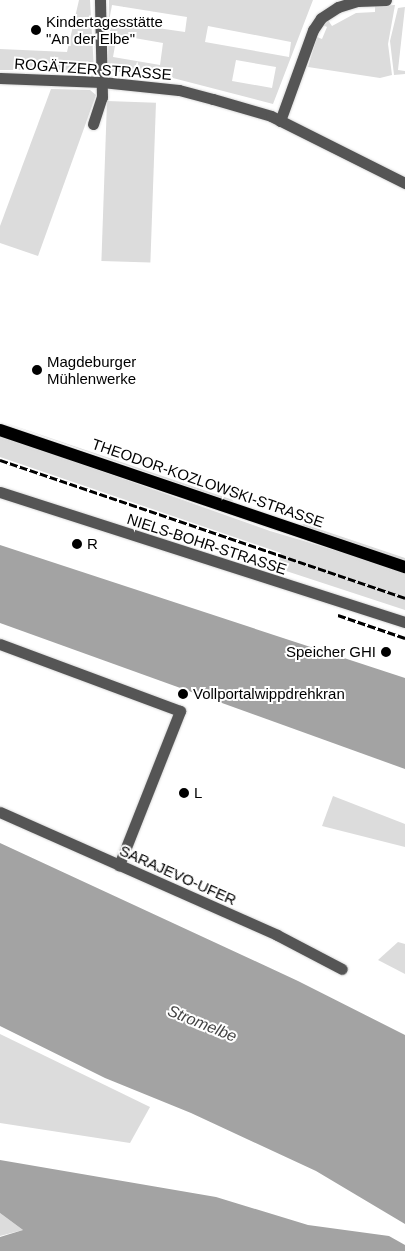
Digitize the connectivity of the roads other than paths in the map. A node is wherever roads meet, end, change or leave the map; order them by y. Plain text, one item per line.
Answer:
1 (100, 0) edge
2 (386, 0) edge
3 (0, 78) edge
4 (102, 82) junction
5 (280, 121) junction
6 (93, 124) dead end
7 (405, 183) edge
8 (0, 430) edge
9 (0, 492) edge
10 (405, 566) edge
11 (405, 622) edge
12 (0, 644) edge
13 (0, 812) edge
14 (119, 865) junction
15 (342, 969) dead end

1 - 4 street
2 - 5 street
3 - 4 street, ROGÄTZER STRASSE
4 - 5 street, ROGÄTZER STRASSE
4 - 6 street
5 - 7 street, ROGÄTZER STRASSE
8 - 10 main road, THEODOR-KOZLOWSKI-STRASSE
9 - 11 street, NIELS-BOHR-STRASSE
12 - 14 street
13 - 14 street, SARAJEVO-UFER
14 - 15 street, SARAJEVO-UFER

